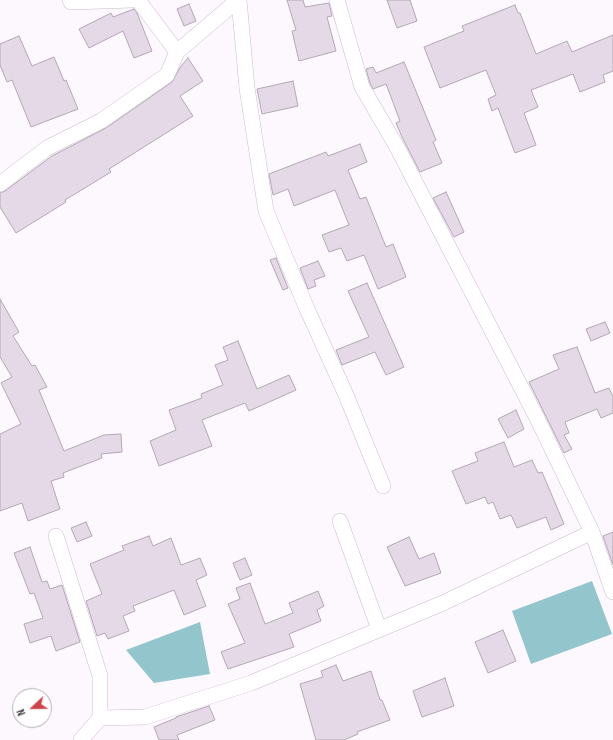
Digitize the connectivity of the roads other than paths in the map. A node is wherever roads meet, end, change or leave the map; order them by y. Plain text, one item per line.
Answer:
1 (70, 0) edge
2 (132, 0) edge
3 (138, 0) edge
4 (239, 0) edge
5 (337, 0) edge
6 (177, 52) junction
7 (0, 184) edge
8 (383, 486) dead end
9 (340, 521) dead end
10 (592, 532) junction
11 (56, 536) dead end
12 (613, 592) edge
13 (379, 629) junction
14 (100, 718) junction
15 (81, 740) edge

1 - 2 street
3 - 6 street
4 - 6 street
4 - 8 street
5 - 10 street
6 - 7 street
9 - 13 street
10 - 12 street
10 - 13 street
11 - 14 street
13 - 14 street
14 - 15 street

